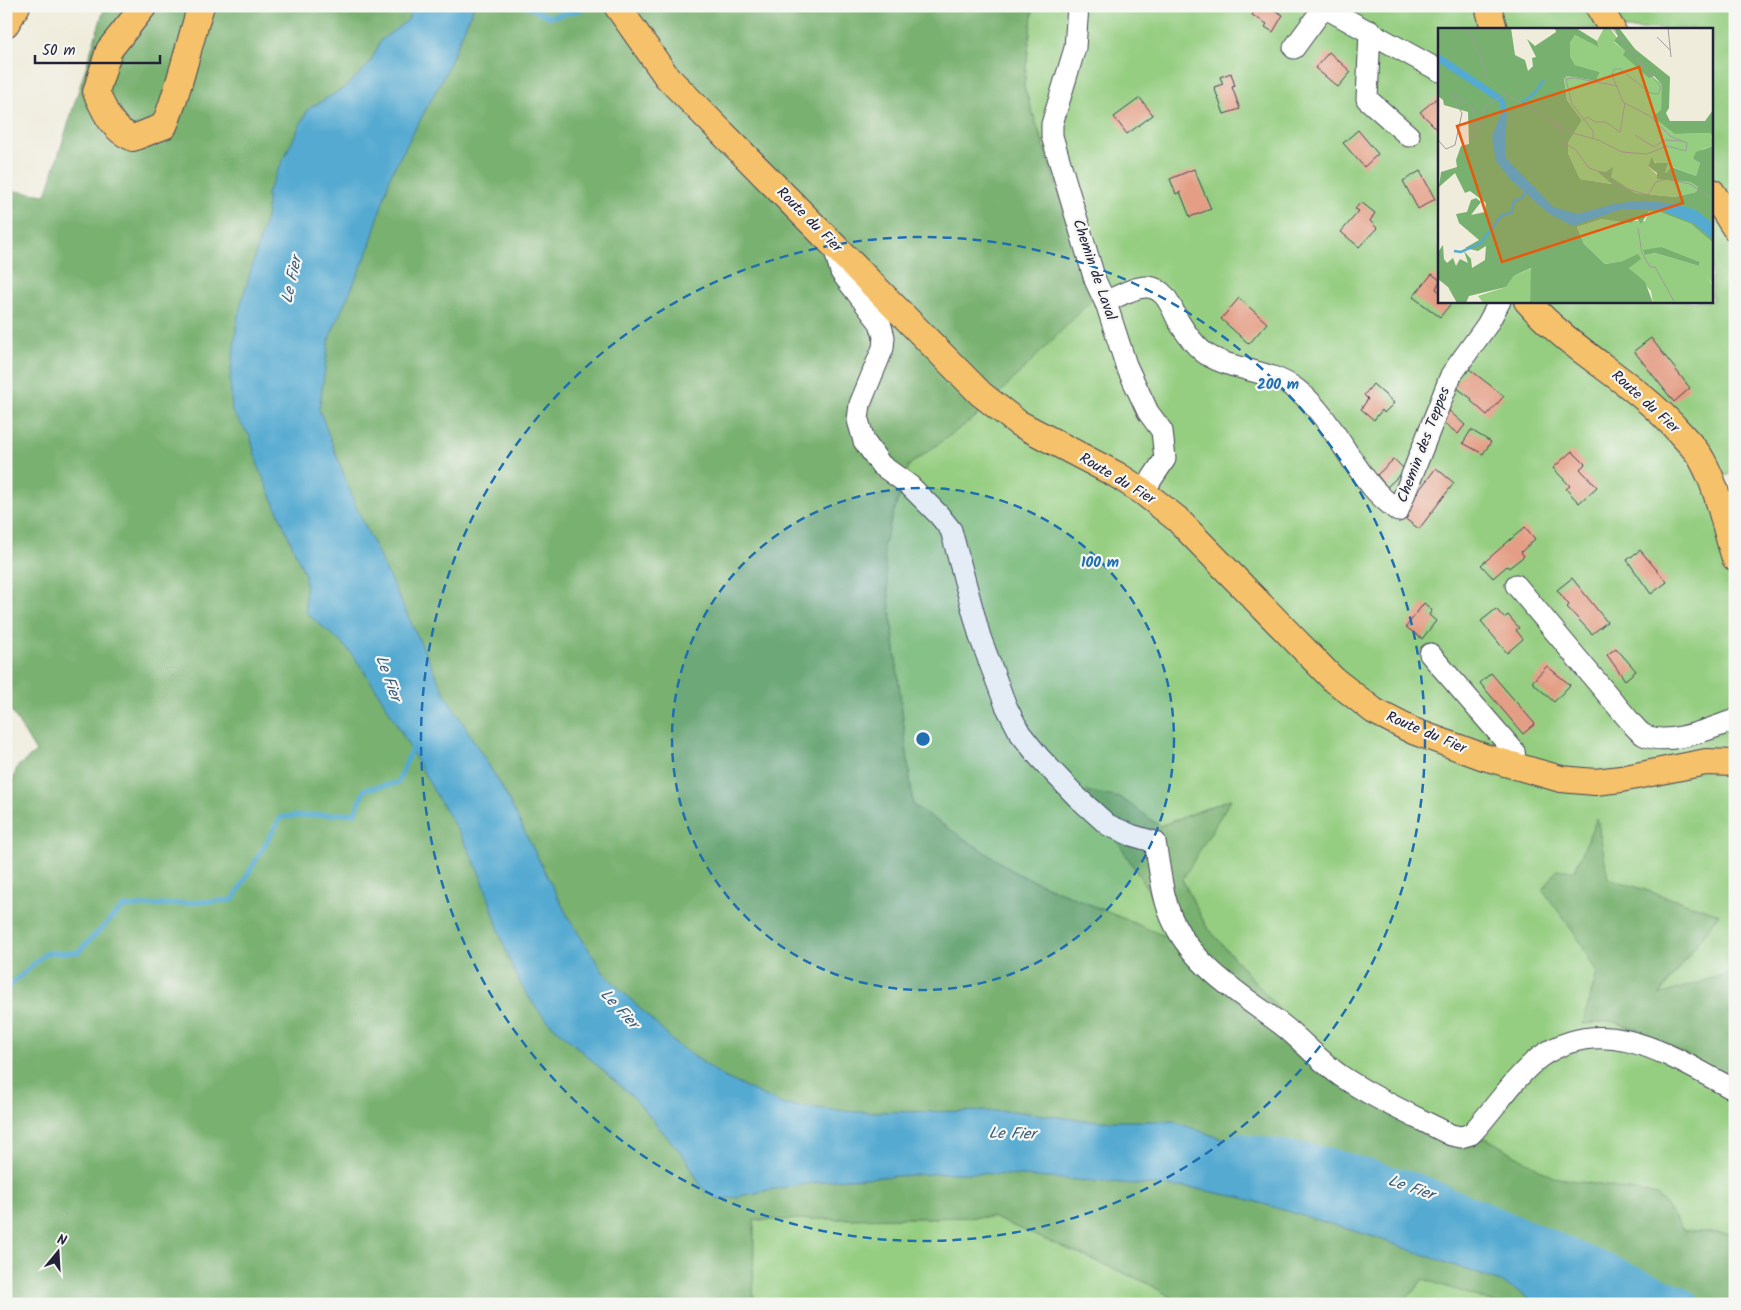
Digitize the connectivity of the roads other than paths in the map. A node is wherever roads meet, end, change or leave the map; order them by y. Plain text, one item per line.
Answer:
1 (17, 6) edge
2 (144, 6) edge
3 (201, 6) edge
4 (617, 6) edge
5 (1078, 6) edge
6 (1488, 6) edge
7 (1598, 6) edge
8 (1323, 7) edge
9 (6, 24) edge
10 (1494, 28) edge
11 (1611, 28) edge
12 (1370, 31) junction
13 (1294, 48) dead end
14 (1438, 70) edge
15 (1409, 136) dead end
16 (1714, 195) edge
17 (1735, 228) edge
18 (833, 244) junction
19 (1105, 302) junction
20 (1499, 302) edge
21 (1528, 302) edge
22 (1143, 492) junction
23 (1735, 558) edge
24 (1516, 585) dead end
25 (1430, 654) dead end
26 (1735, 720) edge
27 (1735, 763) edge
28 (1516, 767) junction
29 (1735, 1090) edge

1 - 9 main road
2 - 3 main road
4 - 18 main road, Route du Fier
5 - 19 street, Chemin de Laval
6 - 10 main road
7 - 11 main road
8 - 12 street
8 - 13 street
12 - 14 street
12 - 15 street
16 - 17 main road
18 - 22 main road, Route du Fier
18 - 29 street
19 - 20 street, Chemin des Teppes
19 - 22 street, Chemin de Laval
21 - 23 main road, Route du Fier
22 - 28 main road, Route du Fier
24 - 26 street
25 - 28 street
27 - 28 main road, Route du Fier

